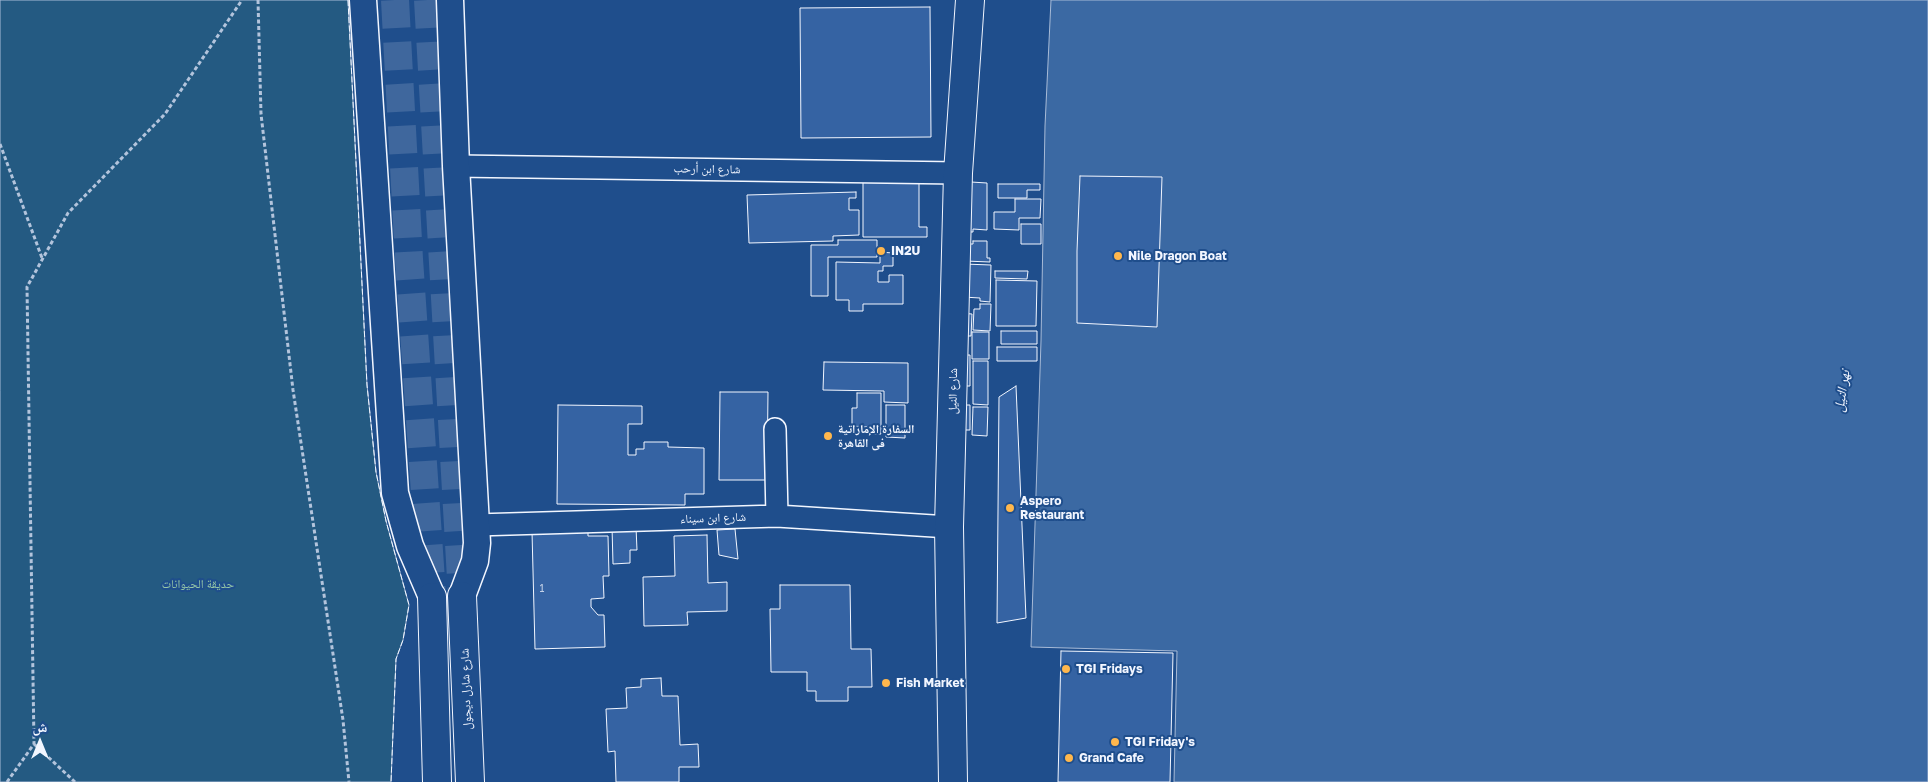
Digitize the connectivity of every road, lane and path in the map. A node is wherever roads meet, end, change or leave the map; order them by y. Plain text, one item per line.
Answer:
1 (242, 0) edge
2 (258, 0) edge
3 (363, 0) edge
4 (450, 0) edge
5 (970, 0) edge
6 (0, 144) edge
7 (456, 166) junction
8 (958, 173) junction
9 (42, 259) junction
10 (775, 428) dead end
11 (777, 516) junction
12 (476, 525) junction
13 (949, 527) junction
14 (462, 596) joint
15 (432, 597) joint
16 (34, 744) junction
17 (7, 782) edge
18 (75, 782) edge
19 (349, 782) edge
20 (437, 782) edge
21 (470, 782) edge
22 (953, 782) edge

1 - 9 path
2 - 19 path
3 - 15 street
4 - 7 street
5 - 8 main road, شارع النيل
6 - 9 path
7 - 8 street, شارع ابن أرحب
7 - 12 street
8 - 13 main road, شارع النيل
9 - 16 path
10 - 11 street
11 - 12 street, شارع ابن سيناء
11 - 13 street, شارع ابن سيناء
12 - 14 street
13 - 22 main road, شارع النيل
14 - 21 main road, شارع شارل ديجول
15 - 20 main road
16 - 17 path
16 - 18 path

